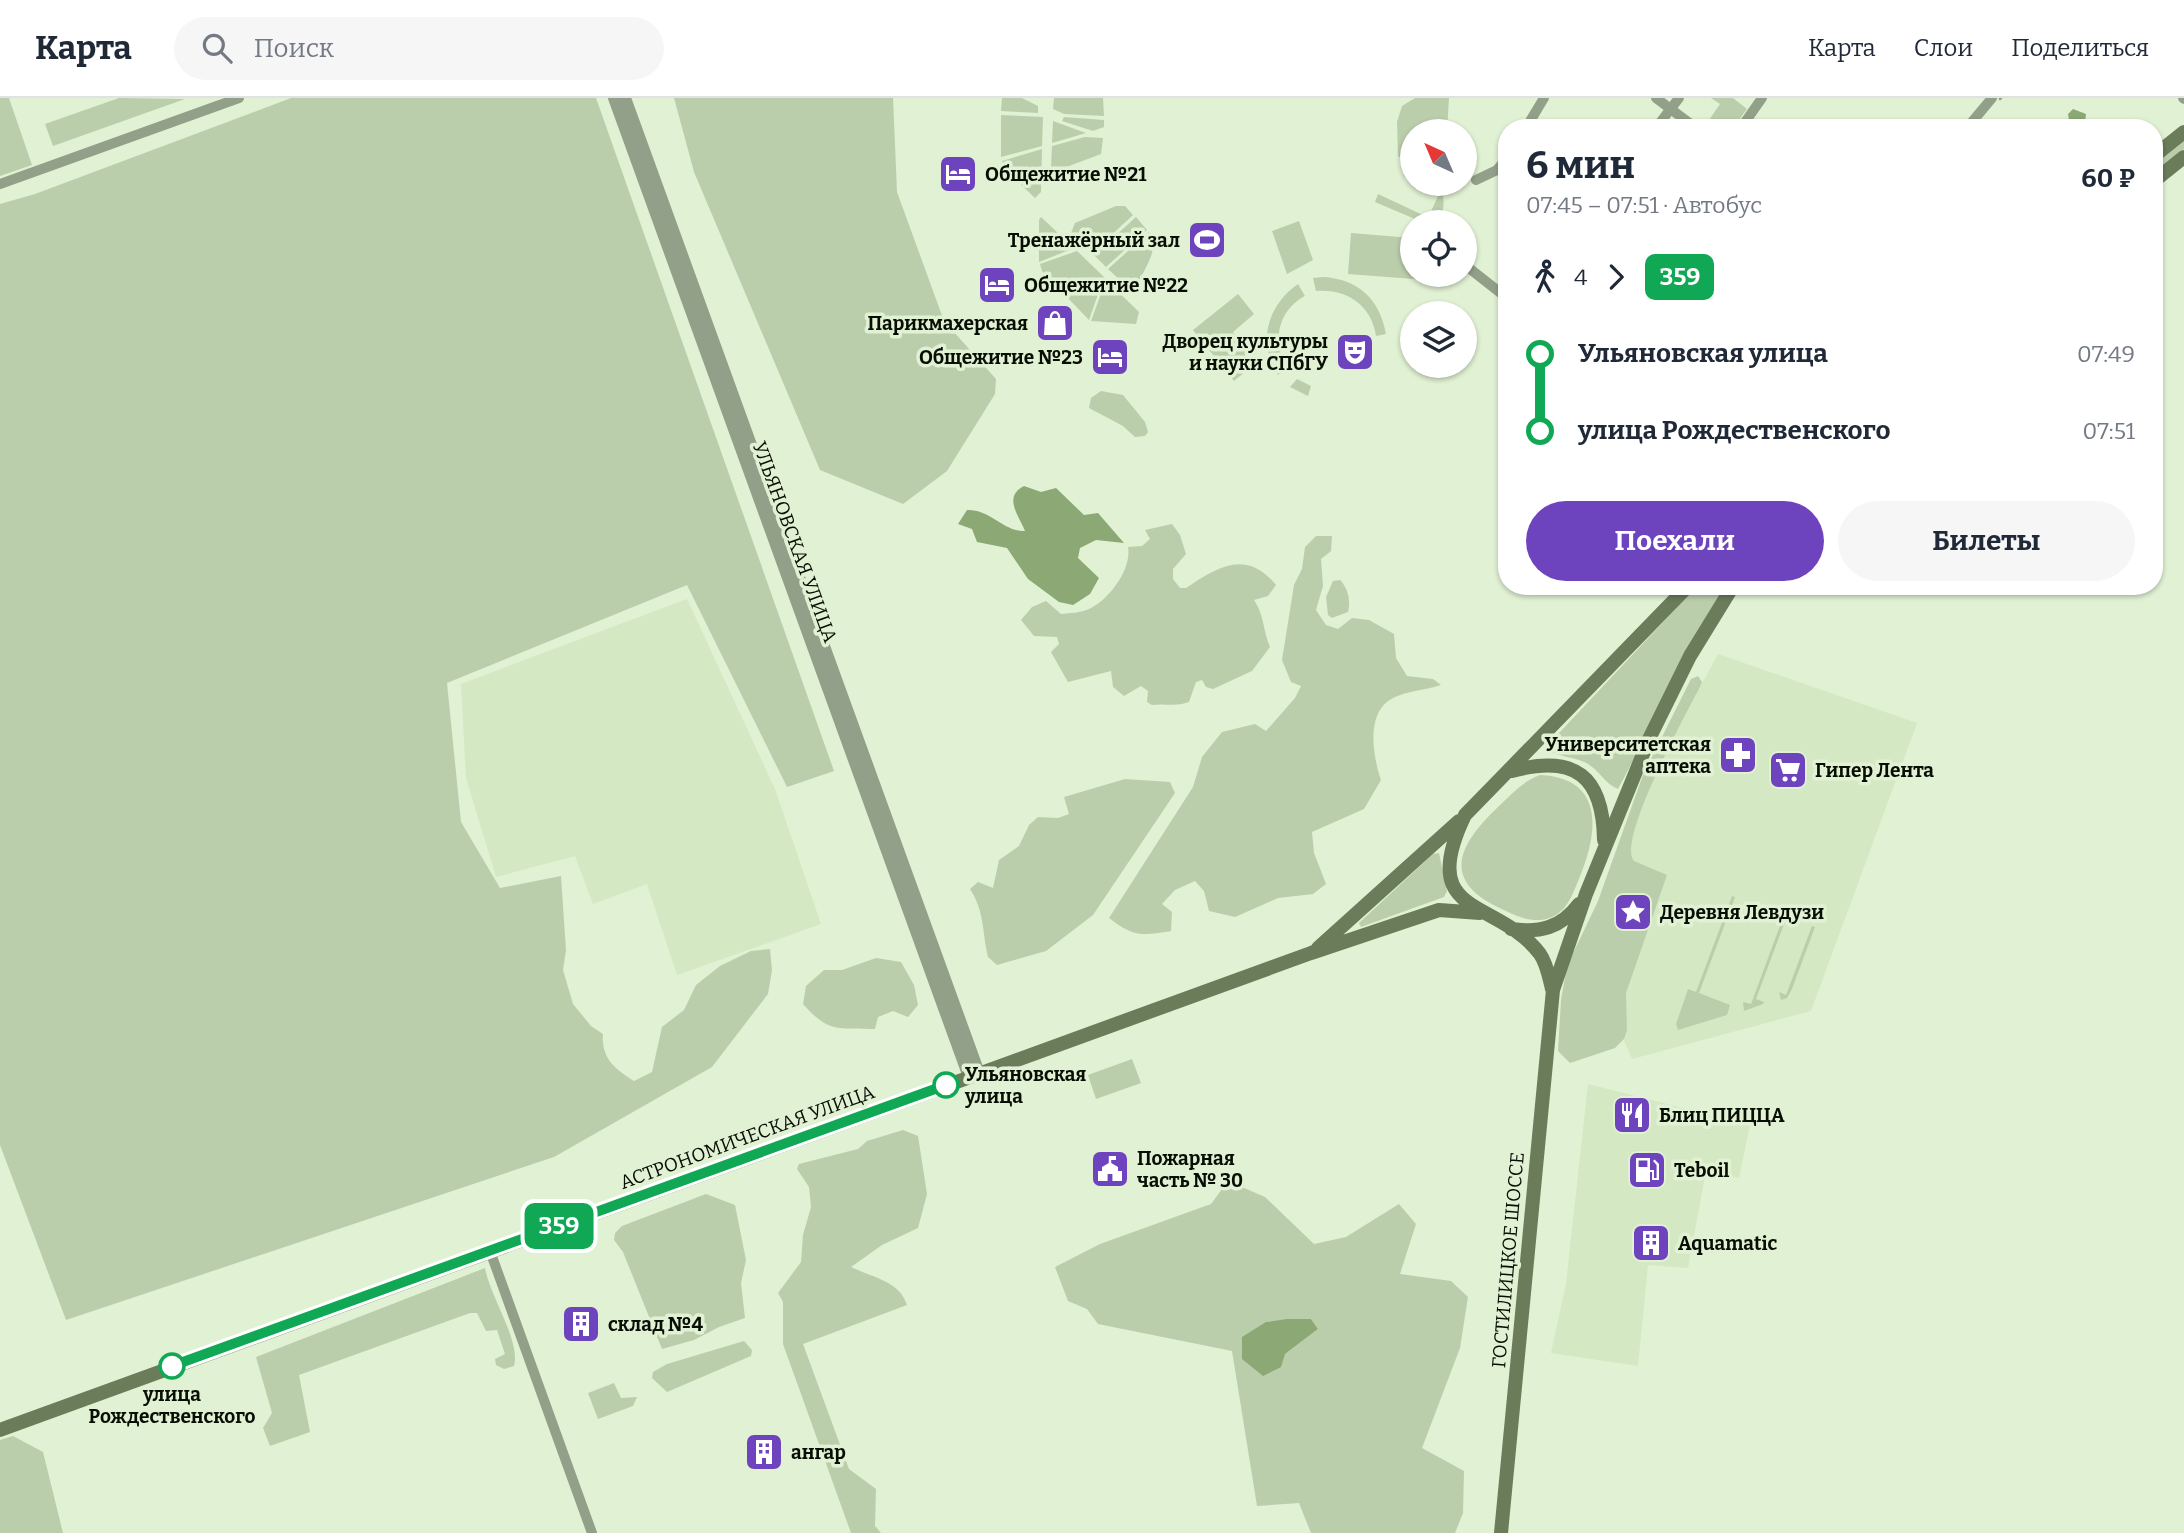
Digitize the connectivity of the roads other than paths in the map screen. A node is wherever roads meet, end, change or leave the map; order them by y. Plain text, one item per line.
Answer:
1 (239, 98) edge
2 (614, 98) edge
3 (625, 98) edge
4 (1544, 98) edge
5 (1656, 98) edge
6 (1679, 98) edge
7 (1762, 98) edge
8 (1992, 98) edge
9 (1670, 109) junction
10 (1531, 119) edge
11 (1663, 119) edge
12 (1684, 119) edge
13 (1747, 119) edge
14 (1974, 119) edge
15 (2184, 132) edge
16 (2163, 149) edge
17 (2184, 156) edge
18 (1498, 169) edge
19 (2163, 174) edge
20 (1477, 180) edge
21 (0, 184) edge
22 (1477, 274) edge
23 (1498, 291) edge
24 (1679, 595) edge
25 (1727, 595) edge
26 (1511, 772) junction
27 (1465, 815) junction
28 (1604, 849) junction
29 (1586, 894) junction
30 (1480, 913) junction
31 (1511, 929) junction
32 (1311, 953) junction
33 (1553, 990) junction
34 (974, 1075) junction
35 (489, 1251) junction
36 (0, 1430) edge
37 (592, 1533) edge
38 (1502, 1533) edge

1 - 21 street
2 - 34 street, УЛЬЯНОВСКАЯ УЛИЦА
3 - 34 street, УЛЬЯНОВСКАЯ УЛИЦА
4 - 10 street
5 - 9 street
6 - 9 street
7 - 13 street
8 - 14 street
9 - 11 street
9 - 12 street
15 - 16 main road
17 - 19 main road
18 - 20 street
22 - 23 street
24 - 26 main road, ГОСТИЛИЦКОЕ ШОССЕ
25 - 28 main road, ГОСТИЛИЦКОЕ ШОССЕ
26 - 27 main road, ГОСТИЛИЦКОЕ ШОССЕ
26 - 28 main road
27 - 30 main road, ГОСТИЛИЦКОЕ ШОССЕ
27 - 32 main road, АСТРОНОМИЧЕСКАЯ УЛИЦА
28 - 29 main road, ГОСТИЛИЦКОЕ ШОССЕ
29 - 31 main road
29 - 33 main road, ГОСТИЛИЦКОЕ ШОССЕ
30 - 31 main road, ГОСТИЛИЦКОЕ ШОССЕ
30 - 32 main road, АСТРОНОМИЧЕСКАЯ УЛИЦА
31 - 33 main road, ГОСТИЛИЦКОЕ ШОССЕ
32 - 34 main road, АСТРОНОМИЧЕСКАЯ УЛИЦА
33 - 38 main road, ГОСТИЛИЦКОЕ ШОССЕ
34 - 35 main road, АСТРОНОМИЧЕСКАЯ УЛИЦА
35 - 36 main road, АСТРОНОМИЧЕСКАЯ УЛИЦА
35 - 37 street

